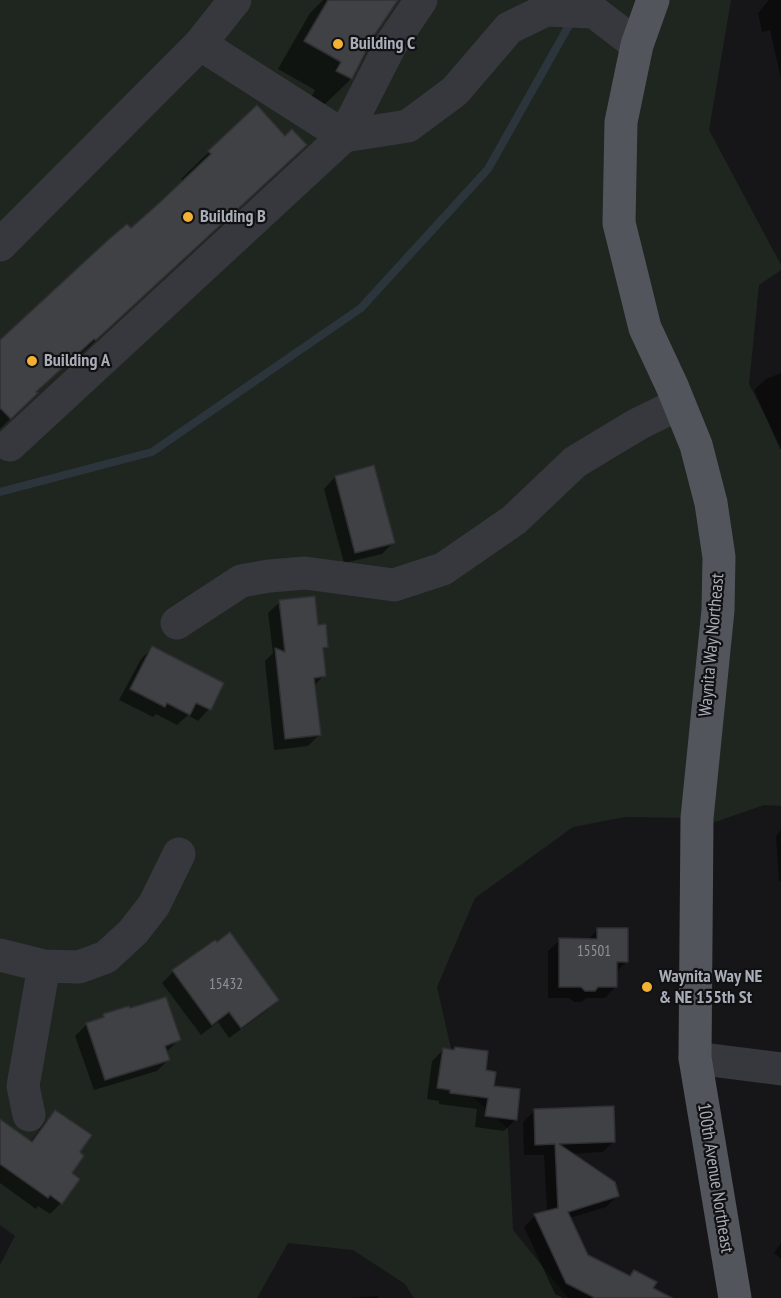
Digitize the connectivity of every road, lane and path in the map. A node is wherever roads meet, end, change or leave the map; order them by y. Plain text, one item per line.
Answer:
1 (235, 0) edge
2 (421, 0) edge
3 (653, 0) edge
4 (594, 6) edge
5 (200, 44) junction
6 (637, 45) junction
7 (344, 136) junction
8 (0, 245) edge
9 (680, 404) junction
10 (10, 445) dead end
11 (177, 623) dead end
12 (179, 854) dead end
13 (0, 955) edge
14 (44, 966) junction
15 (695, 1058) junction
16 (781, 1069) edge
17 (29, 1115) dead end
18 (735, 1298) edge

1 - 5 street
2 - 7 street
3 - 6 main road, Waynita Way Northeast
4 - 6 street
4 - 7 street
5 - 7 street
5 - 8 street
6 - 9 main road, Waynita Way Northeast
7 - 10 street
9 - 11 street
9 - 15 main road, Waynita Way Northeast
12 - 14 street
13 - 14 street
14 - 17 street
15 - 16 street
15 - 18 main road, 100th Avenue Northeast

